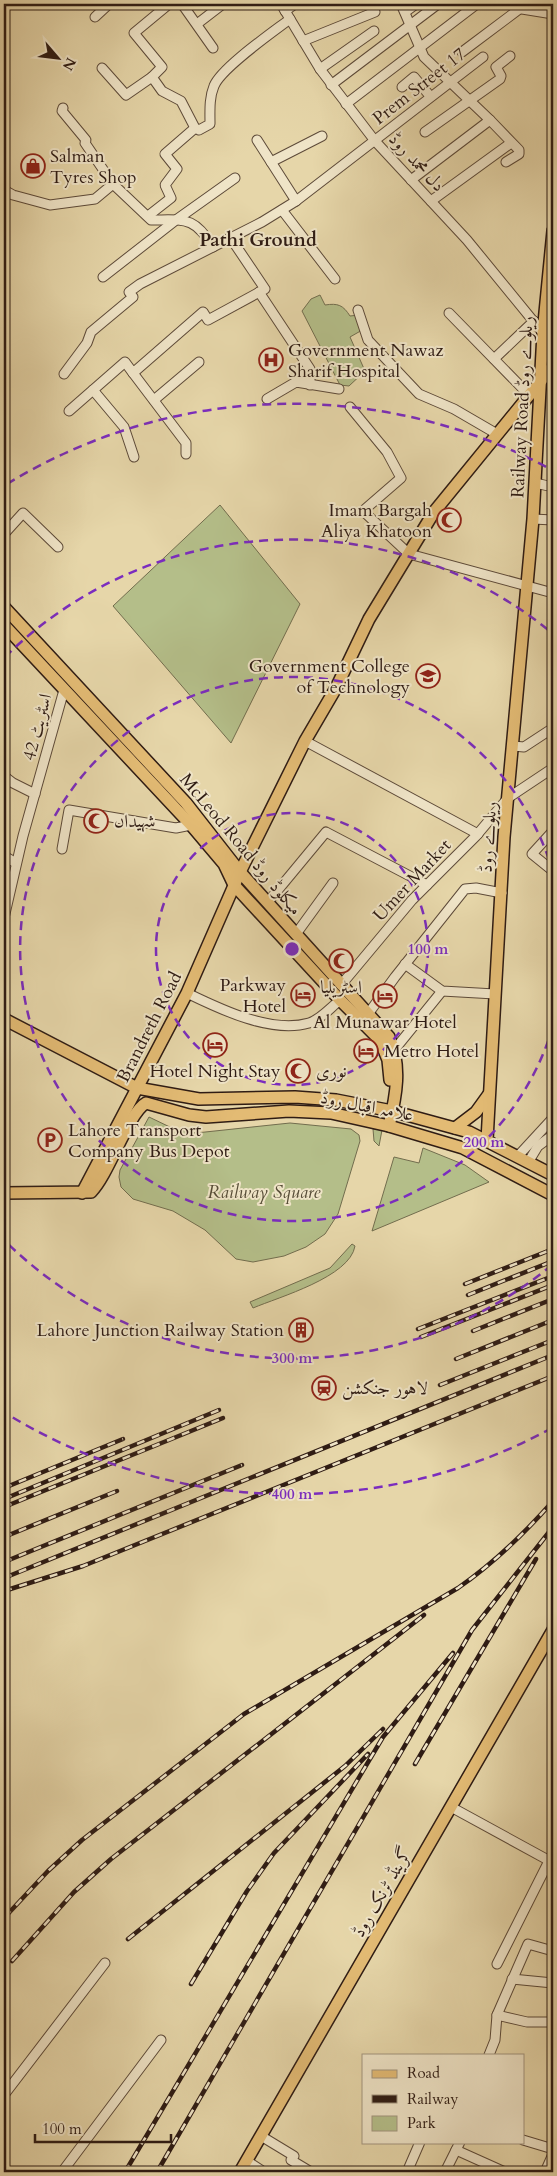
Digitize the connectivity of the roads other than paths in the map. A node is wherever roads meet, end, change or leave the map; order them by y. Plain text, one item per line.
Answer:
1 (109, 4) edge
2 (168, 4) edge
3 (182, 4) edge
4 (223, 4) edge
5 (295, 4) edge
6 (372, 4) edge
7 (416, 4) edge
8 (438, 4) edge
9 (477, 4) edge
10 (524, 6) edge
11 (403, 8) edge
12 (285, 11) edge
13 (553, 14) edge
14 (95, 17) dead end
15 (197, 24) junction
16 (411, 24) junction
17 (374, 31) dead end
18 (303, 41) junction
19 (420, 47) junction
20 (213, 48) dead end
21 (462, 52) dead end
22 (510, 56) dead end
23 (483, 57) dead end
24 (102, 68) dead end
25 (320, 69) junction
26 (152, 77) junction
27 (448, 82) junction
28 (331, 85) junction
29 (402, 87) dead end
30 (430, 96) junction
31 (469, 99) junction
32 (346, 104) junction
33 (63, 108) dead end
34 (490, 120) junction
35 (195, 128) junction
36 (425, 132) dead end
37 (322, 136) dead end
38 (257, 140) dead end
39 (375, 141) junction
40 (511, 143) junction
41 (271, 162) junction
42 (506, 162) dead end
43 (235, 178) dead end
44 (411, 180) junction
45 (113, 184) junction
46 (4, 190) edge
47 (296, 201) junction
48 (431, 201) junction
49 (282, 210) junction
50 (148, 216) junction
51 (176, 220) junction
52 (553, 231) edge
53 (230, 237) junction
54 (213, 247) junction
55 (104, 277) dead end
56 (335, 279) dead end
57 (259, 292) junction
58 (358, 310) dead end
59 (449, 313) dead end
60 (534, 321) junction
61 (543, 332) junction
62 (494, 359) junction
63 (200, 362) dead end
64 (553, 366) edge
65 (133, 372) junction
66 (64, 374) dead end
67 (542, 380) junction
68 (310, 385) junction
69 (339, 389) dead end
70 (93, 390) junction
71 (529, 395) junction
72 (154, 400) junction
73 (267, 400) dead end
74 (350, 407) dead end
75 (69, 411) dead end
76 (497, 434) junction
77 (186, 454) dead end
78 (134, 457) dead end
79 (535, 483) junction
80 (553, 487) edge
81 (533, 519) junction
82 (553, 520) edge
83 (4, 534) edge
84 (58, 547) dead end
85 (409, 554) junction
86 (526, 585) junction
87 (553, 593) edge
88 (4, 607) edge
89 (5, 628) edge
90 (64, 690) junction
91 (96, 705) junction
92 (86, 715) junction
93 (553, 728) edge
94 (305, 741) junction
95 (513, 746) junction
96 (553, 768) edge
97 (4, 776) edge
98 (35, 794) junction
99 (508, 798) junction
100 (191, 825) junction
101 (553, 832) edge
102 (478, 834) junction
103 (62, 849) dead end
104 (4, 856) edge
105 (16, 863) junction
106 (553, 871) edge
107 (240, 872) junction
108 (333, 882) dead end
109 (427, 884) junction
110 (234, 885) junction
111 (502, 893) junction
112 (268, 902) junction
113 (4, 918) edge
114 (296, 934) junction
115 (405, 964) junction
116 (341, 985) junction
117 (442, 991) junction
118 (187, 993) junction
119 (496, 994) junction
120 (340, 1000) junction
121 (368, 1014) junction
122 (4, 1019) edge
123 (395, 1049) junction
124 (137, 1088) junction
125 (490, 1092) junction
126 (388, 1111) junction
127 (553, 1118) edge
128 (386, 1125) junction
129 (455, 1128) junction
130 (553, 1135) edge
131 (488, 1140) junction
132 (523, 1158) junction
133 (553, 1175) edge
134 (4, 1193) edge
135 (82, 1193) junction
136 (553, 1195) edge
137 (553, 1630) edge
138 (451, 1806) junction
139 (551, 1857) edge
140 (553, 1952) edge
141 (105, 1963) dead end
142 (497, 1964) dead end
143 (512, 1979) junction
144 (553, 1983) edge
145 (496, 2015) junction
146 (553, 2022) edge
147 (161, 2040) dead end
148 (489, 2054) edge
149 (7, 2085) edge
150 (4, 2095) edge
151 (261, 2136) junction
152 (524, 2140) edge
153 (419, 2144) edge
154 (458, 2146) edge
155 (553, 2149) edge
156 (553, 2154) edge
157 (247, 2161) junction
158 (62, 2172) edge
159 (240, 2172) edge
160 (264, 2172) edge
161 (311, 2172) edge
162 (407, 2172) edge
163 (445, 2172) edge
164 (501, 2172) edge
165 (545, 2172) edge

1 - 14 street
2 - 26 street
3 - 15 street
4 - 15 street
5 - 12 street
6 - 18 street
7 - 11 street
8 - 16 street
9 - 19 street
10 - 13 street
10 - 21 street
11 - 16 street
12 - 18 street, دل محمد روڈ
12 - 35 street
15 - 20 street
16 - 19 street
16 - 28 street
17 - 25 street
18 - 25 street, دل محمد روڈ
19 - 27 street
19 - 32 street
22 - 31 street
23 - 27 street, Prem Street 17
24 - 26 street
25 - 28 street, دل محمد روڈ
26 - 35 street
27 - 30 street, Prem Street 17
27 - 31 street
28 - 32 street, دل محمد روڈ
29 - 30 street
30 - 39 street, Prem Street 17
31 - 34 street
31 - 36 street
32 - 39 street, دل محمد روڈ
33 - 45 street
34 - 40 street
34 - 44 street
35 - 50 street
37 - 41 street
38 - 41 street
39 - 44 street, دل محمد روڈ
39 - 47 street, Prem Street 17
40 - 42 street
40 - 48 street
41 - 47 street
43 - 51 street
44 - 48 street, دل محمد روڈ
45 - 46 street
45 - 50 street
47 - 49 street, Prem Street 17
48 - 60 street, دل محمد روڈ
49 - 53 street, Prem Street 17
49 - 56 street
50 - 51 street
51 - 54 street
51 - 55 street
52 - 61 main road, Railway Road ریلوے روڈ
53 - 54 street, Prem Street 17
53 - 57 street
54 - 66 street, Prem Street 17
57 - 65 street
57 - 68 street
58 - 76 street
59 - 62 street
60 - 61 street, دل محمد روڈ
60 - 62 street
61 - 67 main road, Railway Road ریلوے روڈ
62 - 71 street
63 - 72 street
64 - 67 main road, Brandreth Road
65 - 70 street
65 - 72 street
67 - 71 main road, Brandreth Road
67 - 79 main road, Railway Road ریلوے روڈ
68 - 69 street
68 - 73 street
70 - 75 street
70 - 78 street
71 - 76 main road, Brandreth Road
72 - 77 street
74 - 85 street
76 - 85 main road, Brandreth Road
79 - 80 street
79 - 81 main road, Railway Road ریلوے روڈ
81 - 82 street
81 - 86 main road, Railway Road ریلوے روڈ
83 - 84 street
85 - 86 street
85 - 94 main road, Brandreth Road
86 - 87 street
86 - 95 main road, ریلوے روڈ
88 - 91 main road, McLeod Road میکلوڈ روڈ
89 - 90 main road, McLeod Road میکلوڈ روڈ
90 - 92 main road, McLeod Road میکلوڈ روڈ
90 - 98 street, اسٹریٹ 42
91 - 92 main road
91 - 107 main road, McLeod Road میکلوڈ روڈ
92 - 100 main road, McLeod Road میکلوڈ روڈ
93 - 95 street
94 - 102 street
94 - 107 main road, Brandreth Road
95 - 99 main road, ریلوے روڈ
96 - 99 street, Umer Market
97 - 98 street
98 - 105 street, اسٹریٹ 42
99 - 102 street, Umer Market
99 - 111 main road, ریلوے روڈ
100 - 103 street
100 - 110 main road, McLeod Road میکلوڈ روڈ
101 - 106 street
102 - 109 street, Umer Market
104 - 105 street
105 - 113 street, اسٹریٹ 42
107 - 110 main road, Brandreth Road
107 - 112 main road, McLeod Road میکلوڈ روڈ
108 - 114 street
109 - 112 street
109 - 116 street, Umer Market
110 - 118 main road, Brandreth Road
110 - 120 main road, McLeod Road میکلوڈ روڈ
111 - 115 street
111 - 119 main road, ریلوے روڈ
112 - 114 main road, McLeod Road میکلوڈ روڈ
114 - 116 main road, McLeod Road میکلوڈ روڈ
115 - 117 street
115 - 121 street
116 - 121 main road, McLeod Road میکلوڈ روڈ
117 - 119 street
117 - 123 street
118 - 120 street
118 - 124 main road, Brandreth Road
119 - 125 main road, ریلوے روڈ
120 - 126 main road, McLeod Road میکلوڈ روڈ
121 - 123 main road, McLeod Road میکلوڈ روڈ
122 - 124 main road, علامہ اقبال روڈ
123 - 126 main road, McLeod Road میکلوڈ روڈ
124 - 126 main road, علامہ اقبال روڈ
124 - 135 main road, Brandreth Road
125 - 129 main road
125 - 131 main road, ریلوے روڈ
126 - 128 main road, McLeod Road میکلوڈ روڈ
126 - 129 main road, علامہ اقبال روڈ
127 - 132 street
128 - 135 main road, علامہ اقبال روڈ
128 - 136 main road, علامہ اقبال روڈ
129 - 131 main road, علامہ اقبال روڈ
130 - 132 street
131 - 132 main road, علامہ اقبال روڈ
132 - 133 main road, علامہ اقبال روڈ
134 - 135 main road
137 - 138 main road, گرینڈ ٹرنک روڈ
138 - 139 street
138 - 151 main road, گرینڈ ٹرنک روڈ
139 - 142 street
140 - 143 street
141 - 149 street
143 - 144 street
143 - 145 street
145 - 146 street
145 - 148 street
147 - 158 street
149 - 150 street
151 - 157 main road, گرینڈ ٹرنک روڈ
151 - 161 street
152 - 155 street
153 - 162 street
154 - 163 street
154 - 164 street
156 - 165 street
157 - 159 main road, گرینڈ ٹرنک روڈ
157 - 160 street

